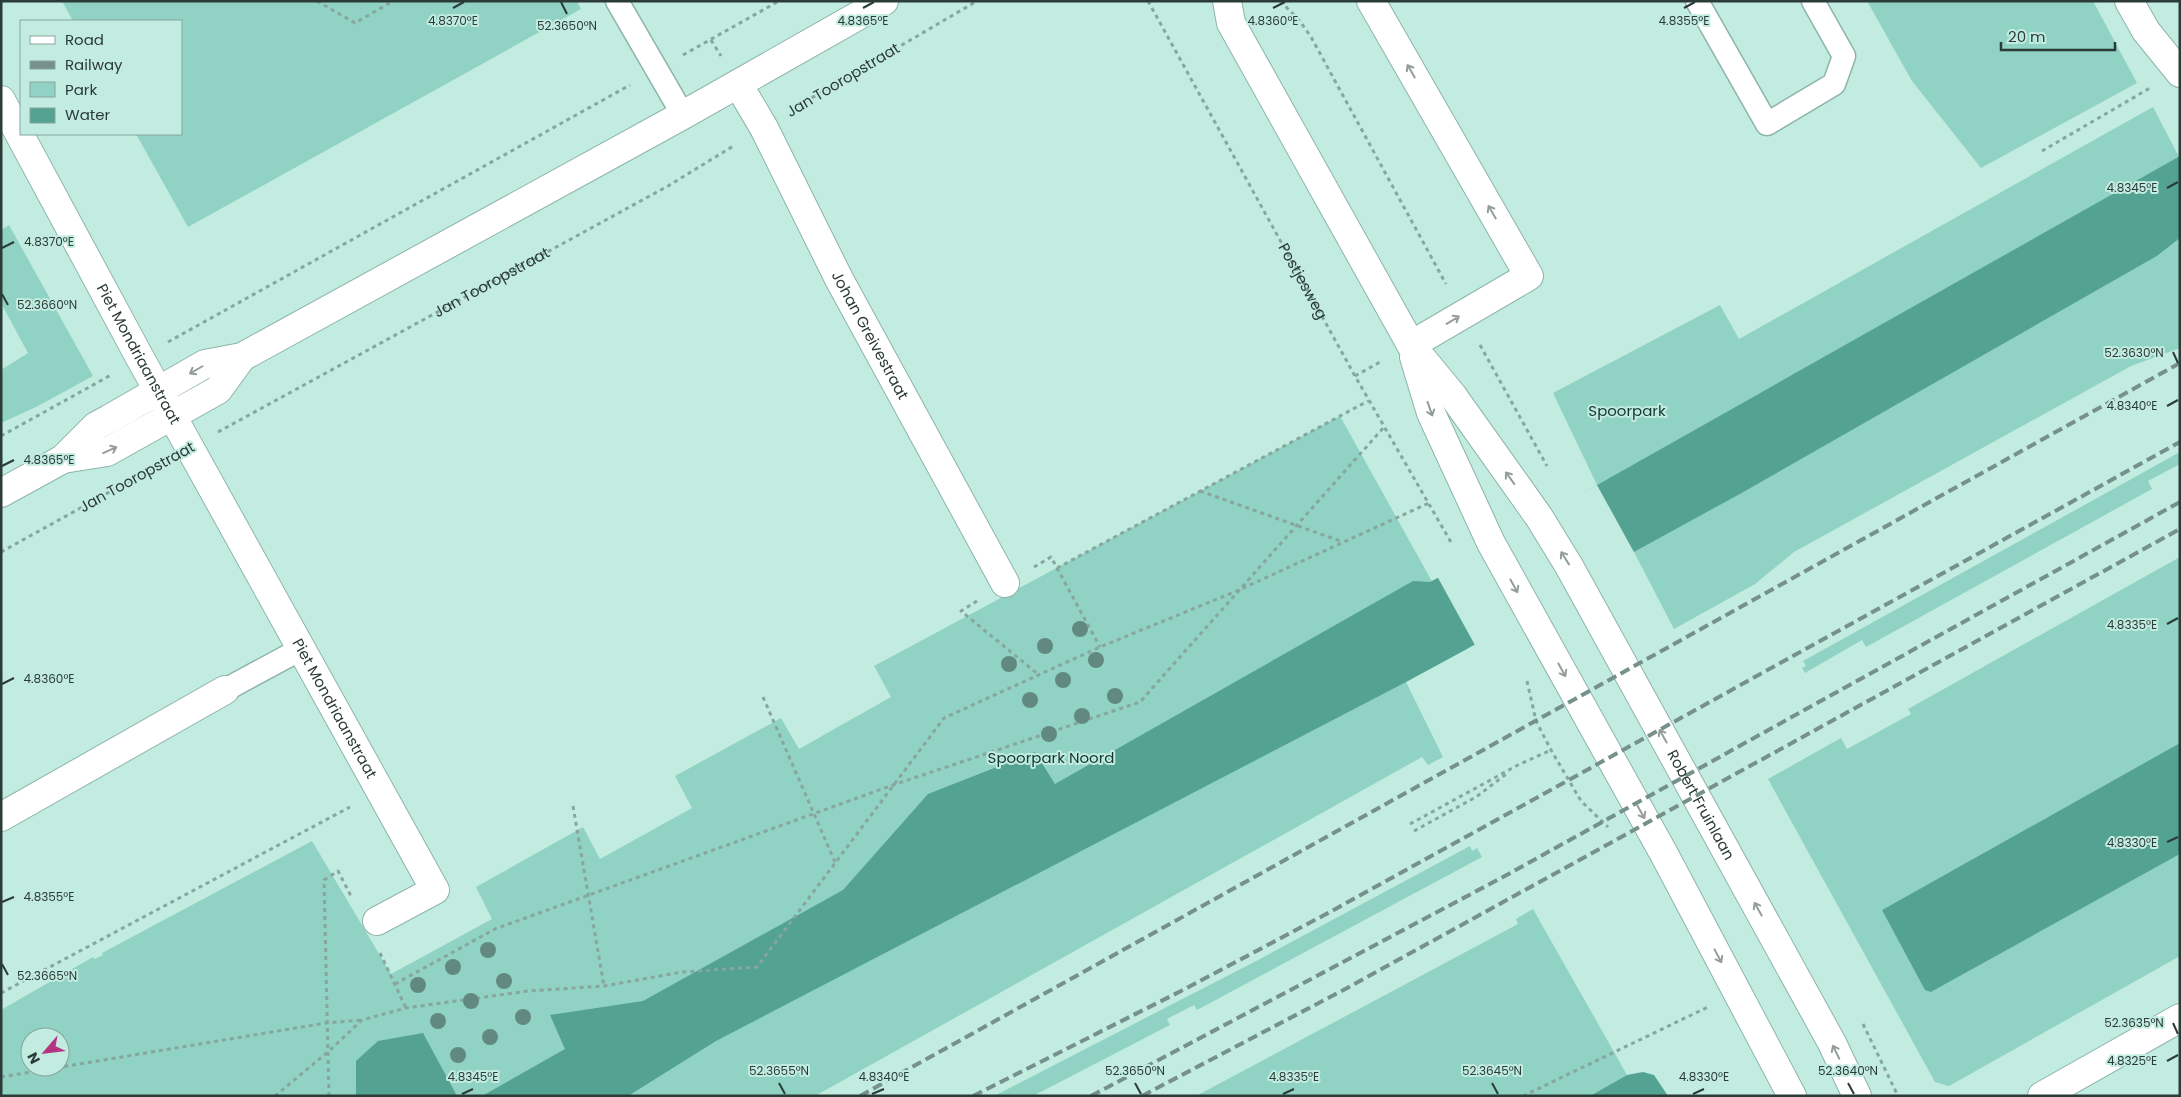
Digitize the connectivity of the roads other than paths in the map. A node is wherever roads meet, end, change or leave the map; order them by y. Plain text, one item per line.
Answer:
1 (617, 1) edge
2 (884, 1) edge
3 (1207, 1) edge
4 (1371, 1) edge
5 (1697, 1) edge
6 (1813, 1) edge
7 (2129, 1) edge
8 (1229, 12) edge
9 (2179, 72) edge
10 (738, 84) junction
11 (1, 100) edge
12 (683, 115) junction
13 (1411, 346) junction
14 (242, 357) junction
15 (159, 391) junction
16 (173, 415) junction
17 (63, 459) junction
18 (1, 493) edge
19 (1005, 583) dead end
20 (301, 649) junction
21 (225, 690) joint
22 (1, 817) edge
23 (372, 924) road end
24 (2180, 1018) edge
25 (1792, 1096) edge
26 (1857, 1096) edge
27 (2042, 1096) edge

1 - 12 lane
2 - 10 street
3 - 8 street
13 -> 4 street
5 - 6 lane
7 - 9 street
8 - 13 street
10 - 12 street
10 - 19 street, Johan Greivestraat
11 - 15 street, Piet Mondriaanstraat
12 - 14 street
13 -> 25 street
26 -> 13 street, Robert Fruinlaan
14 -> 15 street
14 - 16 street
15 - 16 street, Piet Mondriaanstraat
15 - 17 street
17 -> 16 street
16 - 20 street, Piet Mondriaanstraat
17 - 18 street
20 - 21 lane
20 - 23 street, Piet Mondriaanstraat
21 - 22 street
24 - 27 street

